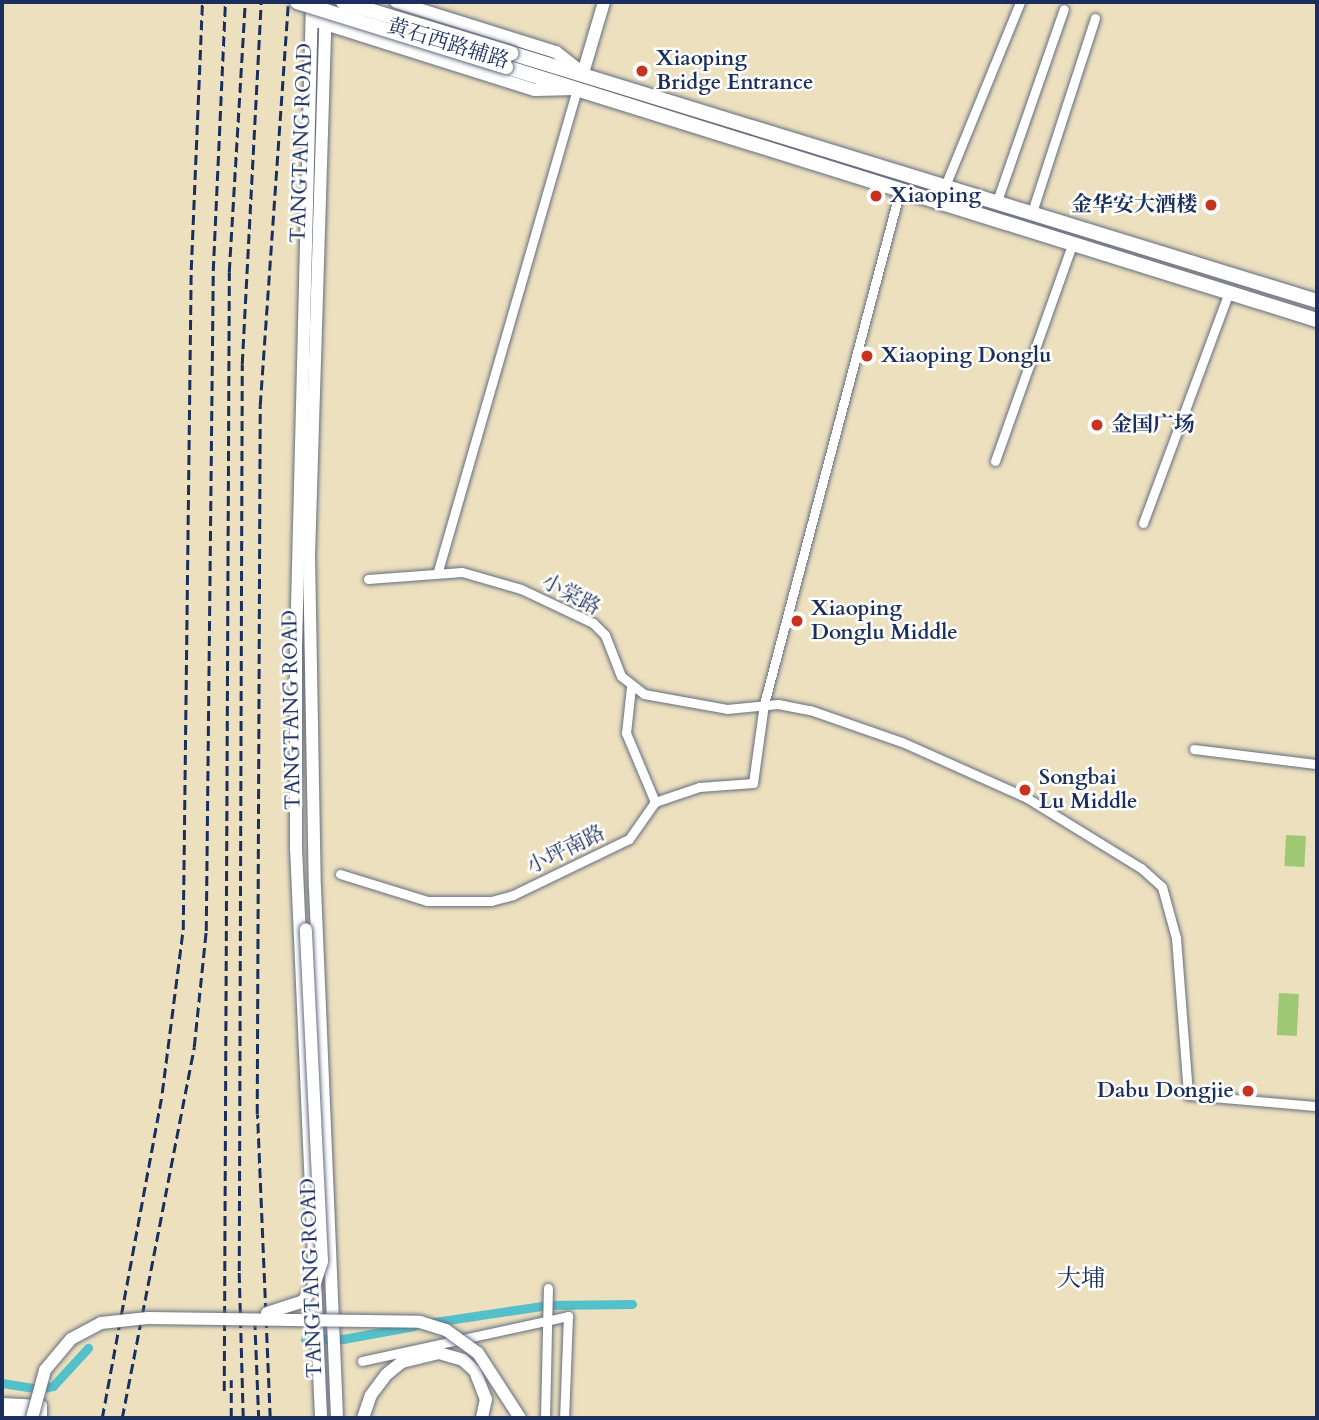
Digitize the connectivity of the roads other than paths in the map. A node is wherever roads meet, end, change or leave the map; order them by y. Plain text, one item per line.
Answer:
1 (297, 2) edge
2 (312, 2) edge
3 (326, 2) edge
4 (343, 2) edge
5 (386, 2) edge
6 (604, 2) edge
7 (1020, 2) edge
8 (404, 3) edge
9 (1063, 9) dead end
10 (1095, 18) dead end
11 (311, 20) junction
12 (325, 24) junction
13 (373, 41) junction
14 (590, 49) junction
15 (556, 52) junction
16 (509, 60) junction
17 (583, 73) junction
18 (577, 89) junction
19 (945, 186) junction
20 (900, 190) junction
21 (997, 201) junction
22 (1032, 212) junction
23 (1073, 242) junction
24 (1229, 292) junction
25 (1317, 301) edge
26 (1317, 320) edge
27 (995, 461) dead end
28 (1143, 523) dead end
29 (438, 571) junction
30 (368, 579) dead end
31 (631, 687) junction
32 (765, 704) junction
33 (1194, 749) dead end
34 (1317, 764) edge
35 (655, 802) junction
36 (296, 847) junction
37 (340, 874) dead end
38 (1317, 1106) edge
39 (548, 1288) dead end
40 (236, 1318) junction
41 (548, 1321) junction
42 (362, 1361) dead end
43 (546, 1379) junction
44 (565, 1380) junction
45 (2, 1404) edge
46 (2, 1415) edge
47 (38, 1418) edge
48 (321, 1418) edge
49 (337, 1418) edge
50 (363, 1418) edge
51 (482, 1418) edge
52 (520, 1418) edge
53 (545, 1418) edge
54 (564, 1418) edge

1 - 16 main road, bridge
2 - 11 street, TANGTANG ROAD
3 - 12 street, TANGTANG ROAD
4 - 16 main road, bridge
5 - 13 street
6 - 14 street
7 - 19 street
8 - 15 street, 黄石西路辅路
9 - 21 street
10 - 22 street
11 - 12 street, 黄石西路辅路
11 - 36 street, TANGTANG ROAD
12 - 13 street, 黄石西路辅路
12 - 49 street, TANGTANG ROAD
13 - 18 street, 黄石西路辅路
14 - 15 street
14 - 17 street
15 - 17 street
16 - 17 main road
16 - 18 main road
17 - 19 main road
18 - 20 main road
18 - 29 street
19 - 21 main road
20 - 23 main road
20 - 32 street
21 - 22 main road
22 - 25 main road
23 - 24 main road
23 - 27 street
24 - 26 main road
24 - 28 street
29 - 30 street, 小棠路
29 - 31 street, 小棠路
31 - 32 street
31 - 35 street
32 - 35 street
32 - 38 street
33 - 34 street
35 - 37 street, 小坪南路
36 - 40 street, bridge
36 - 48 street, TANGTANG ROAD
39 - 41 street
40 - 47 street, bridge
40 - 52 street, bridge
41 - 42 street
41 - 43 street
41 - 44 street
43 - 44 street
43 - 53 street
44 - 54 street
45 - 47 street
46 - 47 street
50 - 51 street

